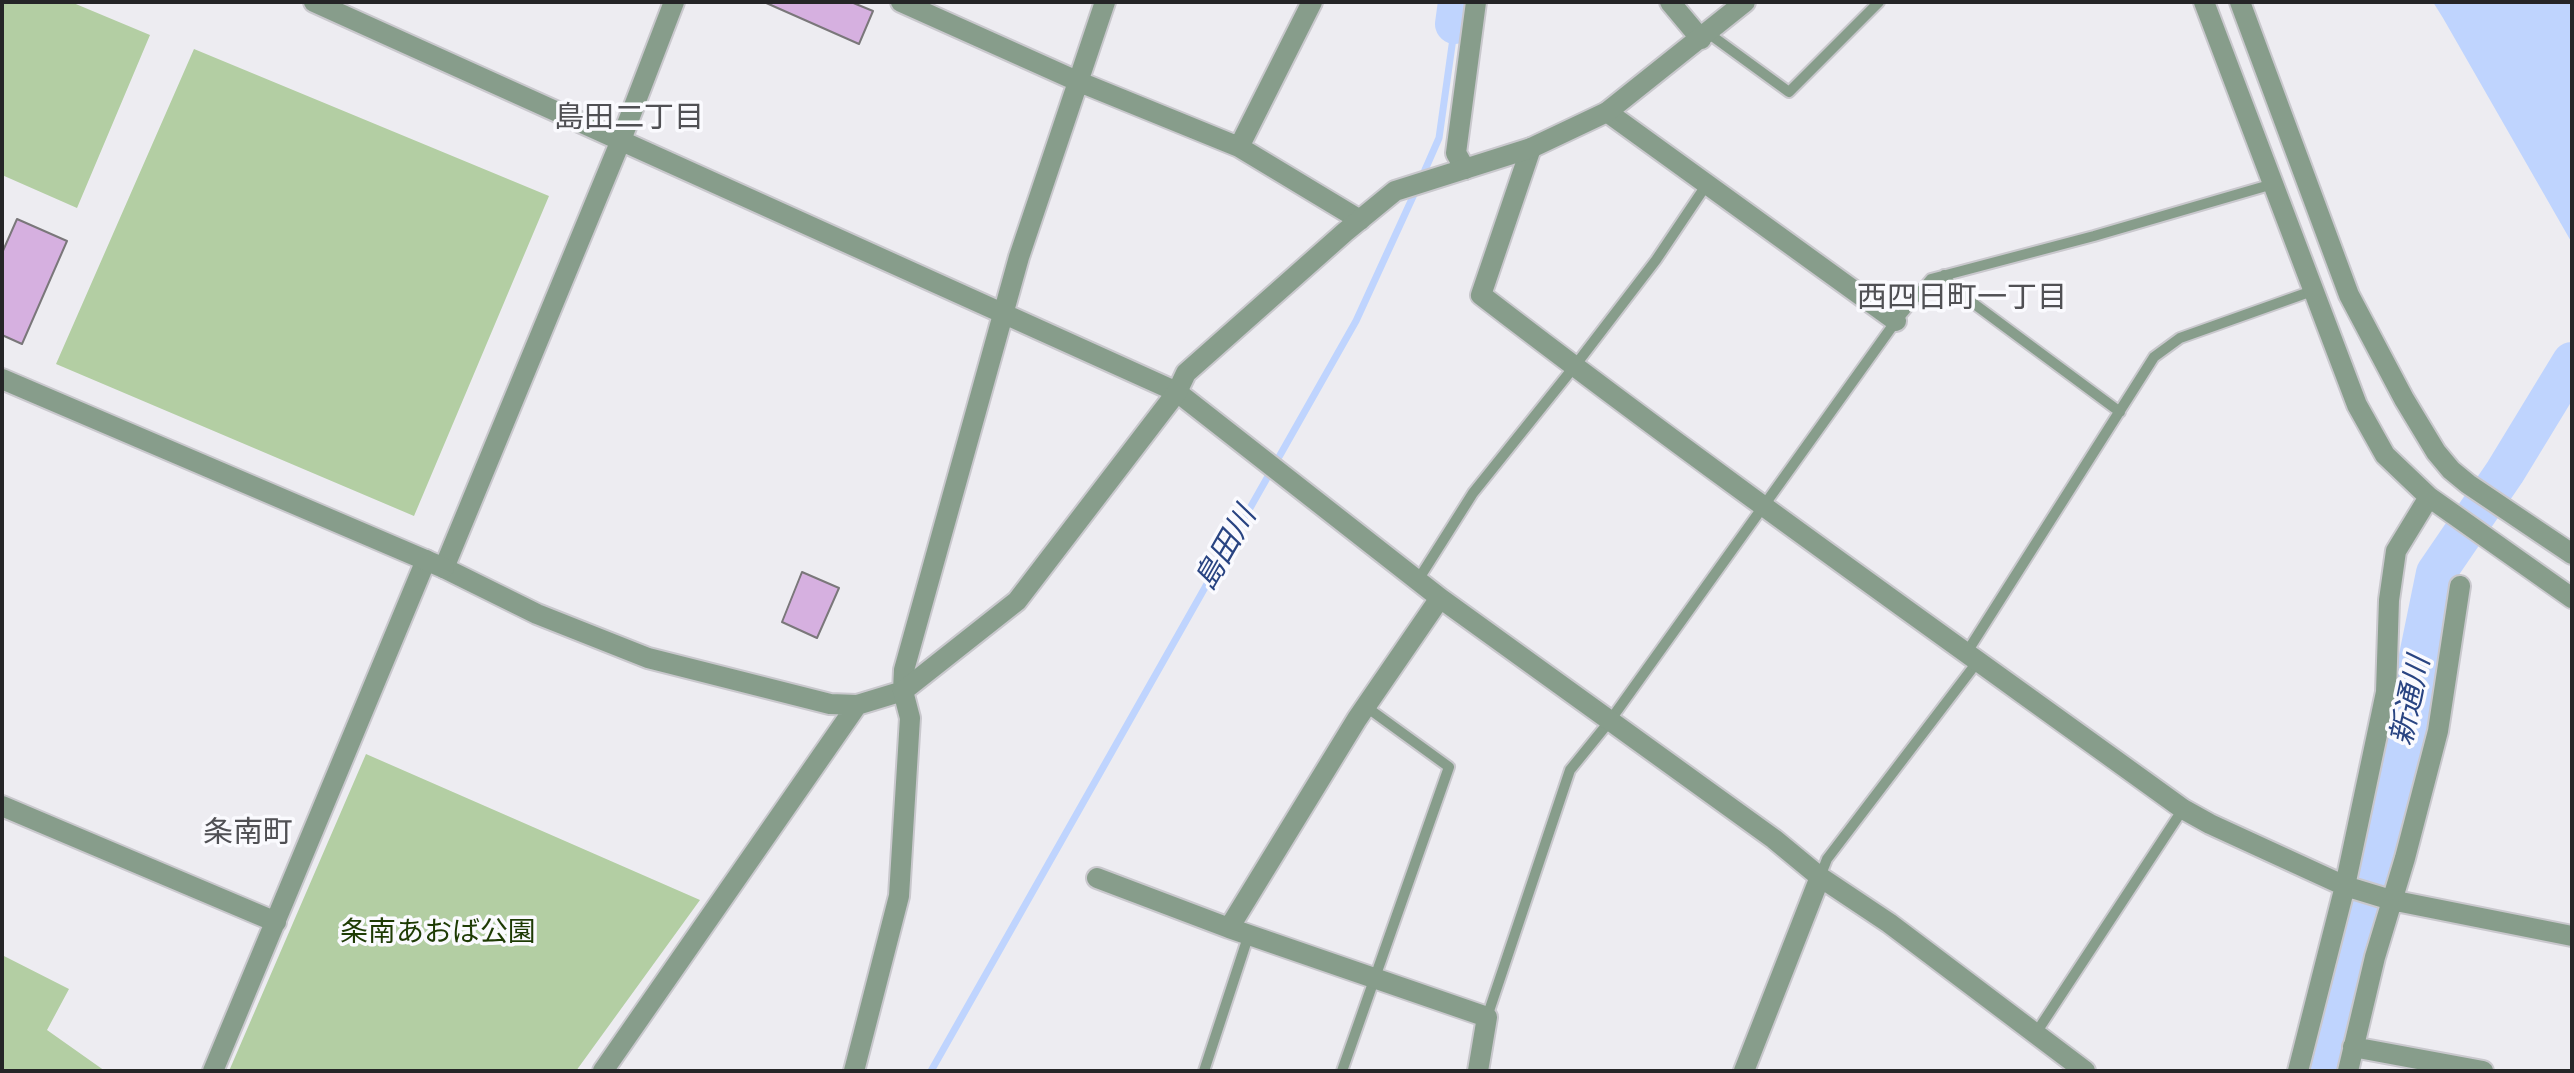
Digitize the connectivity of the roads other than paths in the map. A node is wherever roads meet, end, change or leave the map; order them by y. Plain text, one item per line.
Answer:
1 (314, 2) edge
2 (674, 2) edge
3 (901, 2) edge
4 (1105, 2) edge
5 (1312, 2) edge
6 (1476, 2) edge
7 (1670, 2) edge
8 (1745, 2) edge
9 (1879, 2) edge
10 (2204, 2) edge
11 (2240, 2) edge
12 (1704, 36) junction
13 (1077, 81) junction
14 (1607, 112) junction
15 (621, 140) junction
16 (1239, 147) junction
17 (1531, 148) junction
18 (1465, 169) junction
19 (1707, 184) junction
20 (2274, 184) junction
21 (1360, 220) junction
22 (1944, 275) junction
23 (2315, 290) junction
24 (1002, 313) junction
25 (1896, 321) junction
26 (1574, 367) junction
27 (2, 379) edge
28 (1177, 392) junction
29 (2120, 412) junction
30 (2429, 497) junction
31 (1765, 508) junction
32 (2572, 554) edge
33 (435, 564) junction
34 (1418, 580) junction
35 (2460, 586) dead end
36 (1440, 598) junction
37 (2572, 598) edge
38 (1972, 657) junction
39 (903, 691) junction
40 (857, 705) junction
41 (1365, 706) junction
42 (1609, 722) junction
43 (2, 806) edge
44 (2183, 809) junction
45 (1820, 877) junction
46 (1097, 878) dead end
47 (2350, 888) junction
48 (2386, 899) junction
49 (276, 922) junction
50 (1229, 928) junction
51 (1249, 934) junction
52 (2572, 936) edge
53 (1374, 978) junction
54 (1487, 1017) junction
55 (2036, 1033) junction
56 (2353, 1047) junction
57 (213, 1071) edge
58 (603, 1071) edge
59 (854, 1071) edge
60 (1204, 1071) edge
61 (1342, 1071) edge
62 (1478, 1071) edge
63 (1744, 1071) edge
64 (2085, 1071) edge
65 (2298, 1071) edge
66 (2348, 1071) edge
67 (2483, 1071) edge

1 - 15 street
2 - 15 street
3 - 13 street
4 - 13 street
5 - 16 street
6 - 18 street
7 - 12 street
8 - 12 street
9 - 12 lane
10 - 20 street
11 - 32 street
12 - 14 street
13 - 16 street
13 - 24 street
14 - 17 street
14 - 19 street
15 - 24 street
15 - 33 street
16 - 21 street
17 - 18 street
17 - 26 street
18 - 21 street
19 - 25 street
19 - 26 lane
20 - 22 lane
20 - 23 street
21 - 28 street
22 - 25 lane
22 - 29 lane
23 - 29 lane
23 - 30 street
24 - 28 street
24 - 39 street
25 - 31 lane
26 - 31 street
26 - 34 lane
27 - 33 street
28 - 34 street
28 - 39 street
29 - 38 lane
30 - 37 street
30 - 47 street
31 - 38 street
31 - 42 lane
33 - 40 street
33 - 49 street
34 - 36 street
35 - 48 street
36 - 41 street
36 - 42 street
38 - 44 street
38 - 45 lane
39 - 40 street
39 - 59 street
40 - 58 street
41 - 50 street
41 - 53 lane
42 - 45 street
42 - 54 lane
43 - 49 street
44 - 47 street
44 - 55 lane
45 - 55 street
45 - 63 street
46 - 50 street
47 - 48 street
47 - 65 street
48 - 52 street
48 - 56 street
49 - 57 street
50 - 51 street
51 - 53 street
51 - 60 lane
53 - 54 street
53 - 61 lane
54 - 62 street
55 - 64 street
56 - 66 street
56 - 67 street

